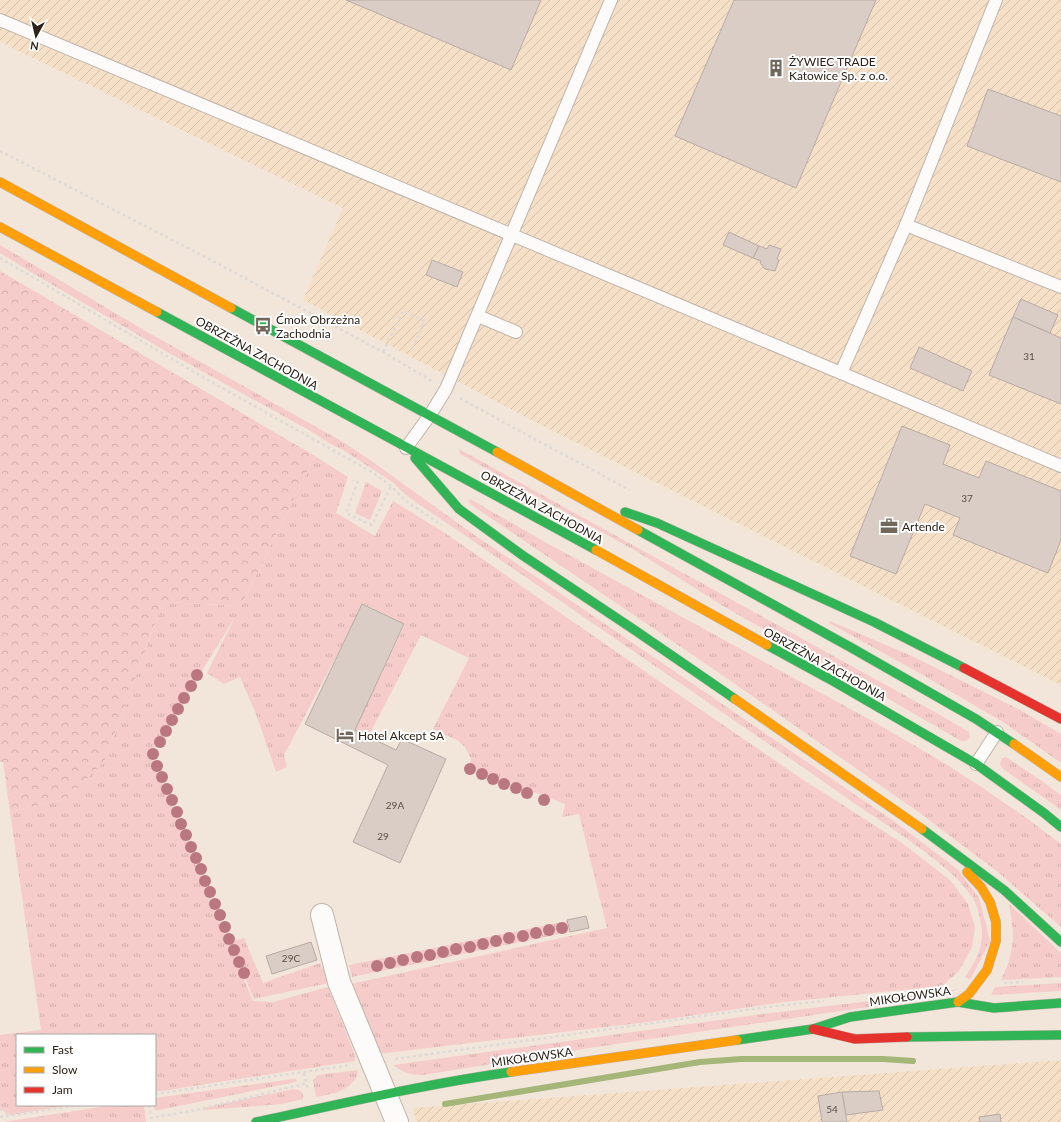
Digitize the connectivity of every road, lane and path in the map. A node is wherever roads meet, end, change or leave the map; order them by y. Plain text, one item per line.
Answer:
1 (611, 0) edge
2 (996, 0) edge
3 (0, 20) edge
4 (0, 151) edge
5 (0, 182) edge
6 (906, 225) junction
7 (0, 227) edge
8 (511, 235) junction
9 (0, 258) edge
10 (1061, 286) edge
11 (478, 316) junction
12 (516, 332) dead end
13 (383, 352) junction
14 (411, 352) dead end
15 (841, 373) junction
16 (446, 390) junction
17 (430, 415) junction
18 (406, 448) junction
19 (1061, 466) edge
20 (358, 481) dead end
21 (391, 486) junction
22 (569, 493) junction
23 (637, 493) dead end
24 (448, 529) dead end
25 (1061, 719) edge
26 (997, 732) junction
27 (976, 764) junction
28 (1061, 777) edge
29 (1061, 827) edge
30 (936, 839) junction
31 (322, 915) dead end
32 (1061, 942) edge
33 (1030, 982) dead end
34 (977, 984) junction
35 (828, 1000) dead end
36 (958, 1002) junction
37 (1061, 1003) edge
38 (813, 1029) junction
39 (1061, 1035) edge
40 (373, 1062) junction
41 (307, 1083) dead end
42 (156, 1094) edge
43 (386, 1094) junction
44 (73, 1106) edge
45 (149, 1106) edge
46 (0, 1109) edge
47 (10, 1115) junction
48 (0, 1117) edge
49 (256, 1122) edge
50 (397, 1122) edge

1 - 8 lane
2 - 6 lane
3 - 8 lane
4 - 13 path
5 - 17 street
6 - 10 lane
6 - 15 lane
7 - 18 street, OBRZEŻNA ZACHODNIA
8 - 11 lane
8 - 15 lane
9 - 21 path
11 - 12 lane
11 - 16 lane
13 - 14 path
13 - 16 path
15 - 19 lane
16 - 17 lane
16 - 23 path
17 - 18 lane
17 - 22 street
18 - 27 street, OBRZEŻNA ZACHODNIA
18 - 30 street
20 - 21 path
21 - 24 path
22 - 25 street
22 - 26 street
26 - 27 lane
26 - 28 street
27 - 29 street, OBRZEŻNA ZACHODNIA
30 - 32 street
30 - 34 street
31 - 40 street
33 - 34 path
34 - 36 street
35 - 40 path
36 - 37 street, MIKOŁOWSKA
36 - 38 street, MIKOŁOWSKA
38 - 39 street, MIKOŁOWSKA
38 - 43 street, MIKOŁOWSKA
40 - 42 path
40 - 43 street
41 - 45 path
43 - 49 street, MIKOŁOWSKA
43 - 50 street
44 - 47 path
46 - 47 path
47 - 48 path

